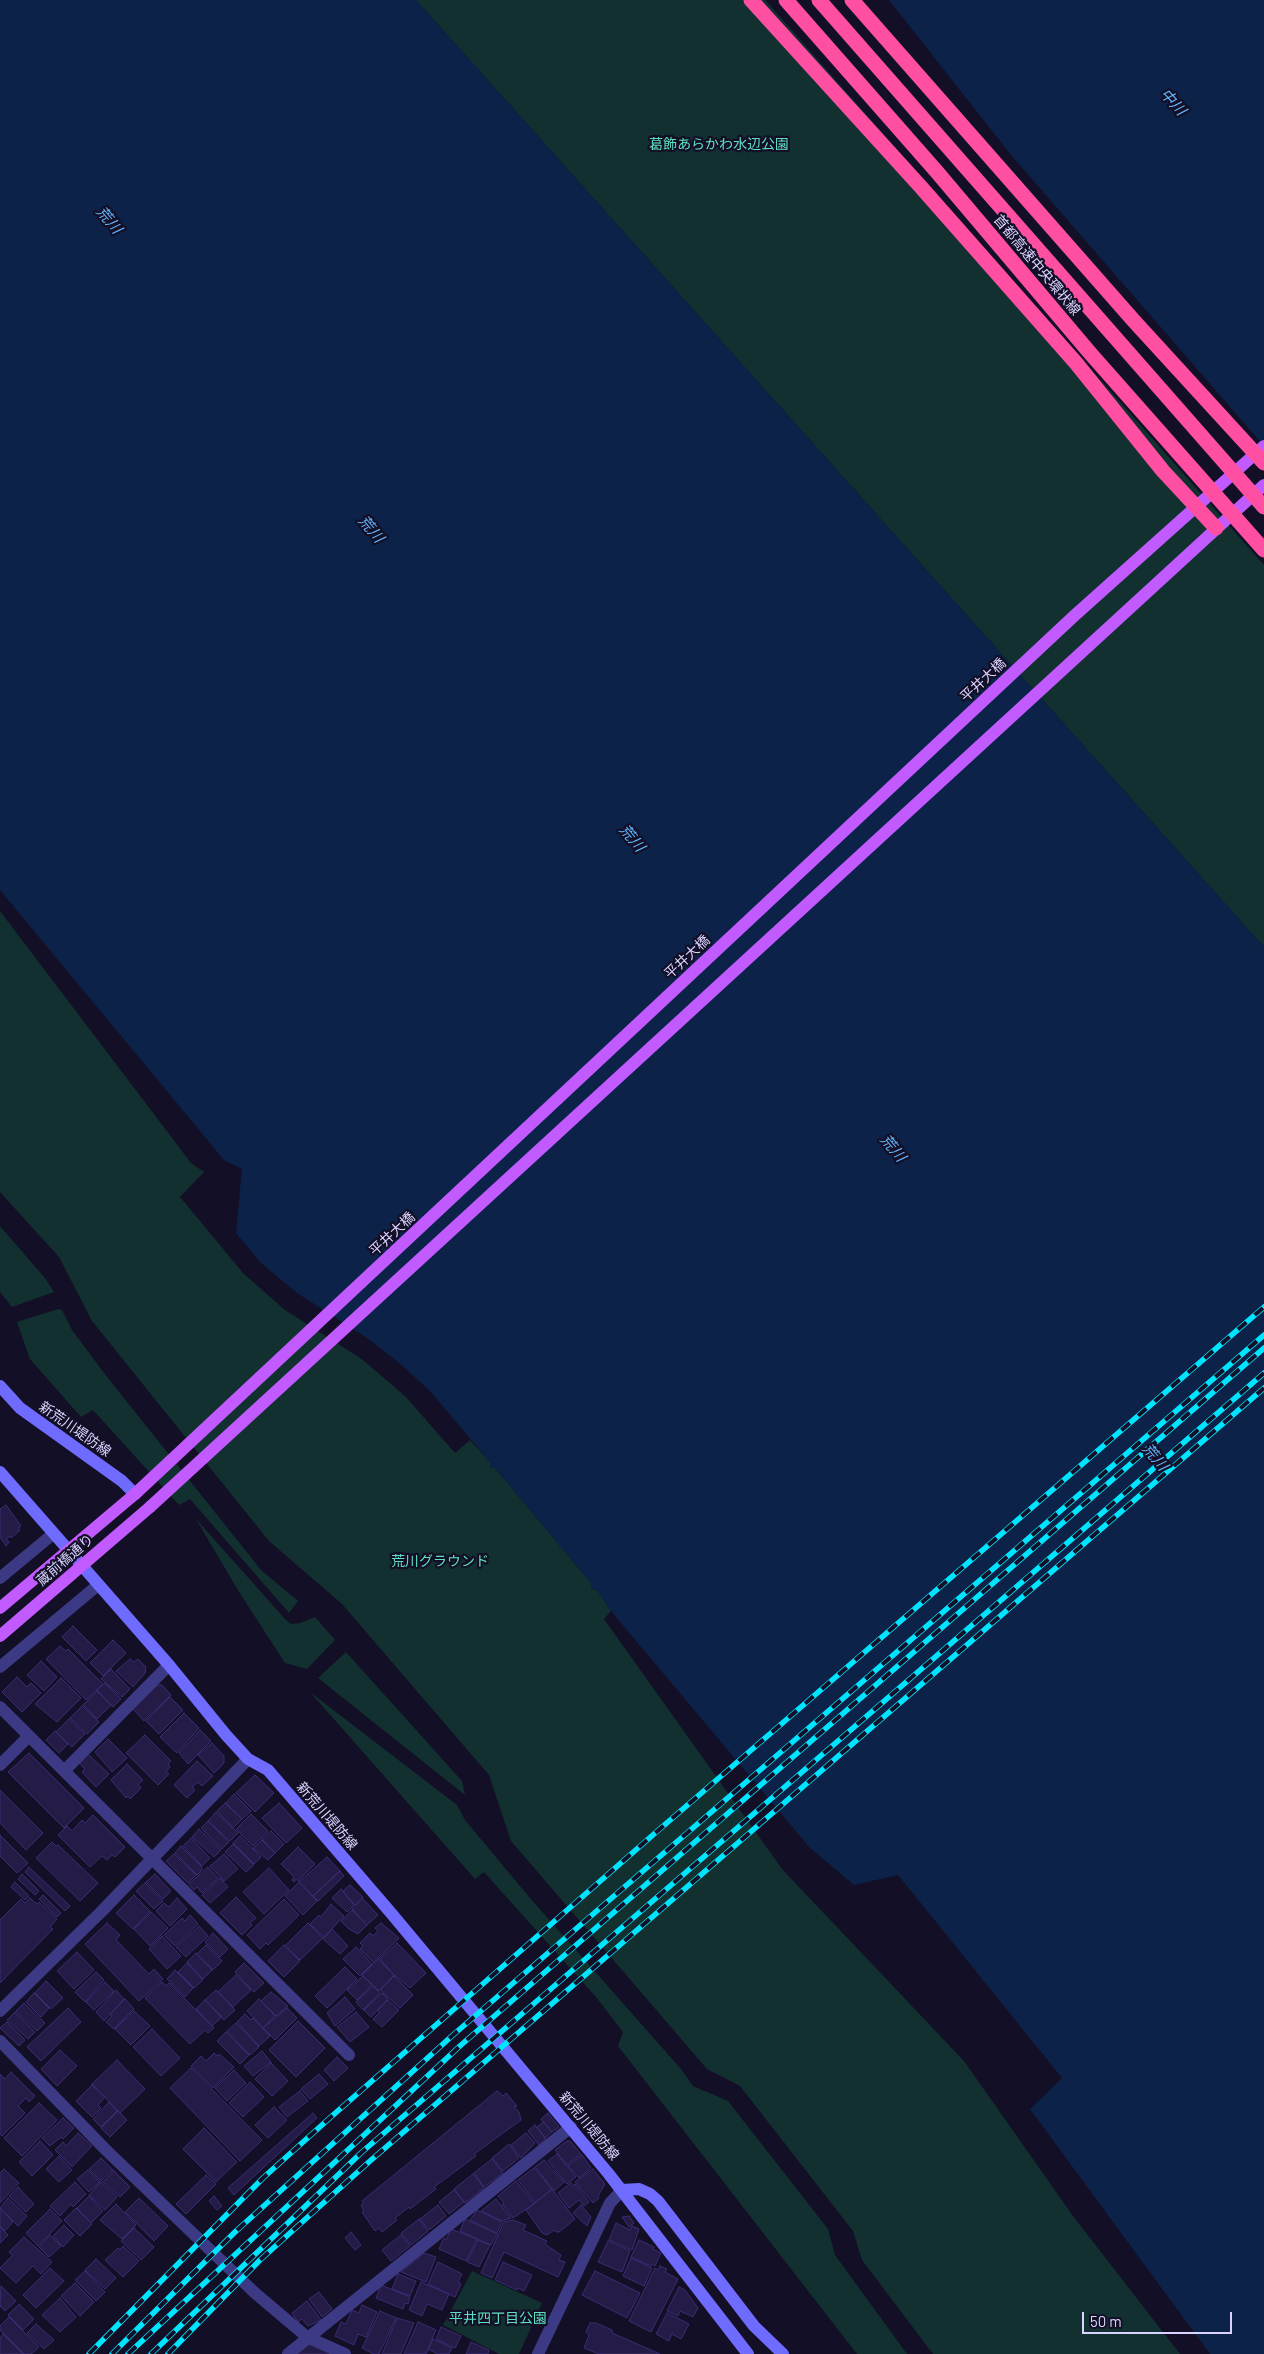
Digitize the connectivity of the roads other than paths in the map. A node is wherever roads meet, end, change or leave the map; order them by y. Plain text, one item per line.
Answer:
1 (751, 0) edge
2 (786, 0) edge
3 (820, 0) edge
4 (852, 0) edge
5 (1261, 454) edge
6 (1264, 486) edge
7 (1195, 506) junction
8 (1264, 507) edge
9 (1216, 528) junction
10 (1264, 550) edge
11 (0, 1386) edge
12 (0, 1472) edge
13 (135, 1494) junction
14 (53, 1534) junction
15 (0, 1578) edge
16 (98, 1585) junction
17 (0, 1608) edge
18 (0, 1636) edge
19 (169, 1664) junction
20 (0, 1667) edge
21 (0, 1707) edge
22 (29, 1736) junction
23 (248, 1759) junction
24 (0, 1766) edge
25 (64, 1771) junction
26 (151, 1858) junction
27 (0, 2011) edge
28 (0, 2041) edge
29 (349, 2055) dead end
30 (571, 2127) junction
31 (622, 2190) junction
32 (307, 2337) junction
33 (288, 2354) edge
34 (345, 2354) edge
35 (538, 2354) edge
36 (748, 2354) edge
37 (784, 2354) edge

1 - 7 highway
2 - 10 highway, 首都高速中央環状線, bridge
3 - 8 highway, 首都高速中央環状線, bridge
4 - 5 highway
5 - 7 main road, 平井大橋, bridge
6 - 9 main road, bridge
7 - 9 highway
7 - 13 main road, 平井大橋
9 - 18 main road, 蔵前橋通り, bridge
11 - 13 main road, 新荒川堤防線
12 - 14 main road, 新荒川堤防線
13 - 17 main road, 蔵前橋通り, bridge
14 - 15 street
14 - 16 main road, 新荒川堤防線
16 - 19 main road, 新荒川堤防線
16 - 20 street
19 - 23 main road, 新荒川堤防線
19 - 25 street
21 - 22 street
22 - 24 street
22 - 25 street
23 - 26 street
23 - 30 main road, 新荒川堤防線
25 - 26 street
26 - 27 street
26 - 29 street
28 - 32 street
30 - 31 main road, 新荒川堤防線
30 - 32 street
31 - 35 street
31 - 36 main road, 新荒川堤防線
31 - 37 main road
32 - 33 street
32 - 34 street

